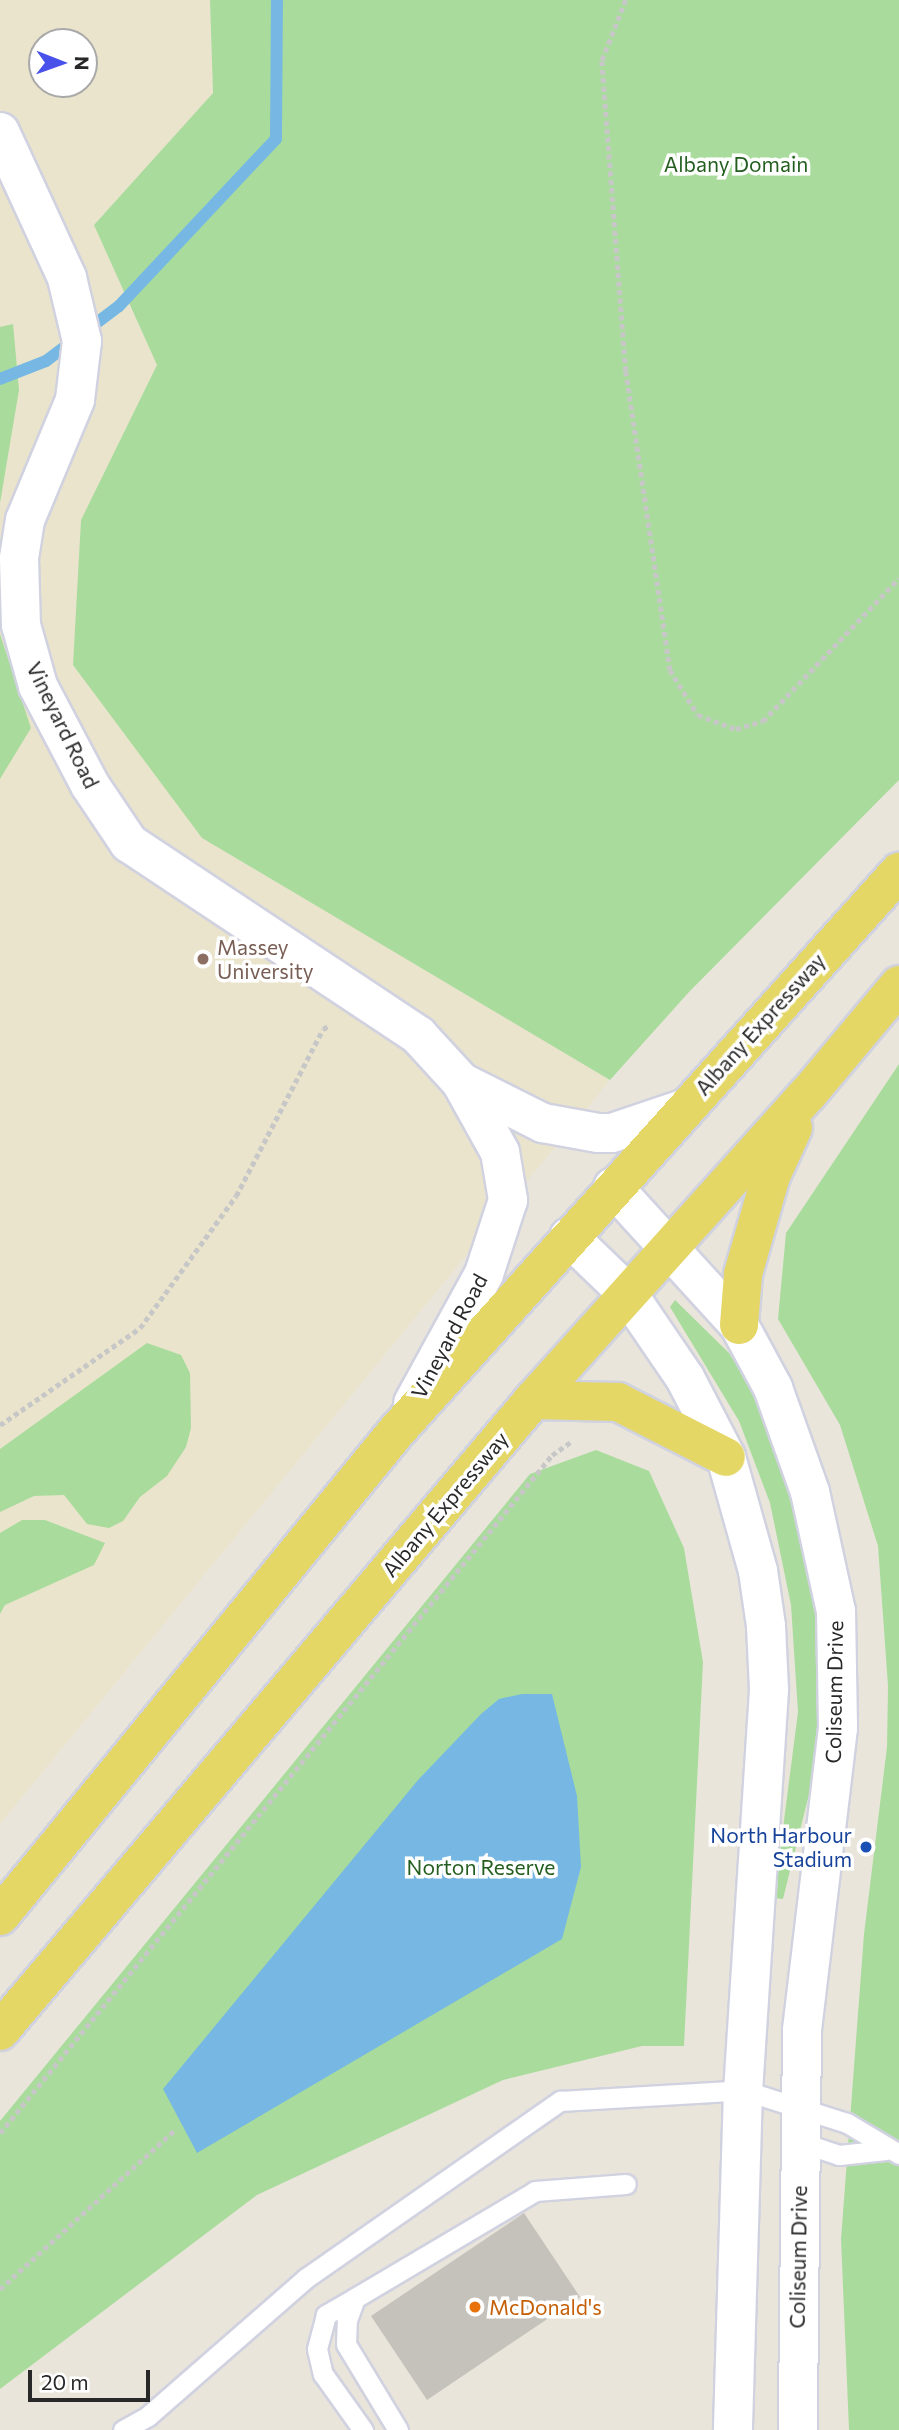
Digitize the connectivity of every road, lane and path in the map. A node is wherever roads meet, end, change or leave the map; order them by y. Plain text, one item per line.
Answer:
1 (626, 0) edge
2 (0, 132) edge
3 (899, 578) edge
4 (899, 872) edge
5 (899, 985) edge
6 (341, 1023) dead end
7 (461, 1082) junction
8 (808, 1094) junction
9 (683, 1109) junction
10 (613, 1187) junction
11 (569, 1237) junction
12 (670, 1250) junction
13 (626, 1293) junction
14 (740, 1325) junction
15 (533, 1400) junction
16 (0, 1425) edge
17 (396, 1432) junction
18 (578, 1438) dead end
19 (726, 1457) junction
20 (0, 1916) edge
21 (0, 2031) edge
22 (802, 2031) junction
23 (743, 2090) junction
24 (801, 2124) junction
25 (176, 2129) dead end
26 (0, 2133) edge
27 (892, 2152) edge
28 (626, 2184) dead end
29 (0, 2288) edge
30 (355, 2298) junction
31 (796, 2376) junction
32 (122, 2430) edge
33 (363, 2430) edge
34 (398, 2430) edge
35 (733, 2430) edge
36 (772, 2430) edge
37 (798, 2430) edge

1 - 3 path
2 - 7 main road, Vineyard Road
4 - 9 main road, Albany Expressway
5 - 8 main road, Albany Expressway
6 - 16 path
7 - 9 main road, Vineyard Road
7 - 17 main road, Vineyard Road
8 - 12 main road, Albany Expressway
8 - 14 main road
9 - 10 main road, Albany Expressway
10 - 11 main road, Albany Expressway
10 - 12 main road, Coliseum Drive
11 - 13 main road
11 - 17 main road, Albany Expressway
12 - 13 main road, Albany Expressway
12 - 14 main road, Coliseum Drive
13 - 15 main road, Albany Expressway
13 - 19 main road
14 - 22 main road, Coliseum Drive
15 - 19 main road
15 - 21 main road, Albany Expressway
17 - 20 main road, Albany Expressway
18 - 26 path
19 - 23 main road
22 - 23 main road
22 - 24 main road, Coliseum Drive
23 - 24 lane
23 - 32 lane
23 - 35 main road
24 - 27 lane
24 - 27 lane
24 - 31 main road, Coliseum Drive
25 - 29 path
28 - 30 lane
30 - 33 lane
30 - 34 lane
31 - 36 main road
31 - 37 main road, Coliseum Drive

